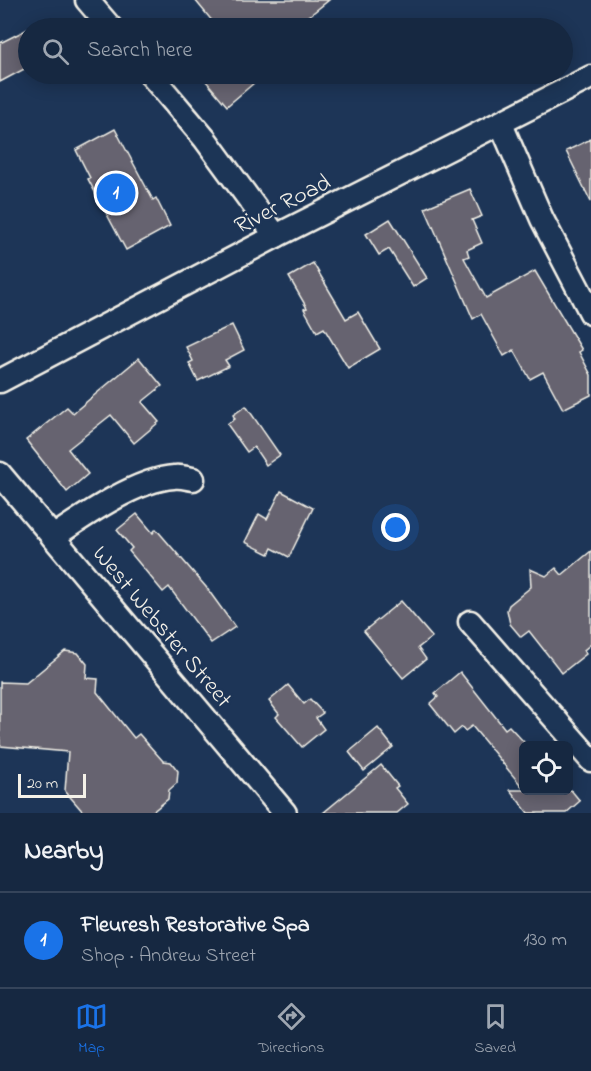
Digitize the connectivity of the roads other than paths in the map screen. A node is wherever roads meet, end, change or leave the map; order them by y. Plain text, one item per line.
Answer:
1 (87, 0) edge
2 (102, 18) edge
3 (591, 77) edge
4 (158, 84) edge
5 (501, 124) junction
6 (276, 236) junction
7 (591, 313) edge
8 (0, 381) edge
9 (0, 474) edge
10 (193, 479) dead end
11 (53, 537) junction
12 (470, 622) dead end
13 (591, 760) edge
14 (285, 813) edge

1 - 2 street
3 - 5 street, River Road
4 - 6 street
5 - 6 street, River Road
5 - 7 street
6 - 8 street, River Road
9 - 11 street, West Webster Street
10 - 11 street
11 - 14 street, West Webster Street
12 - 13 street

